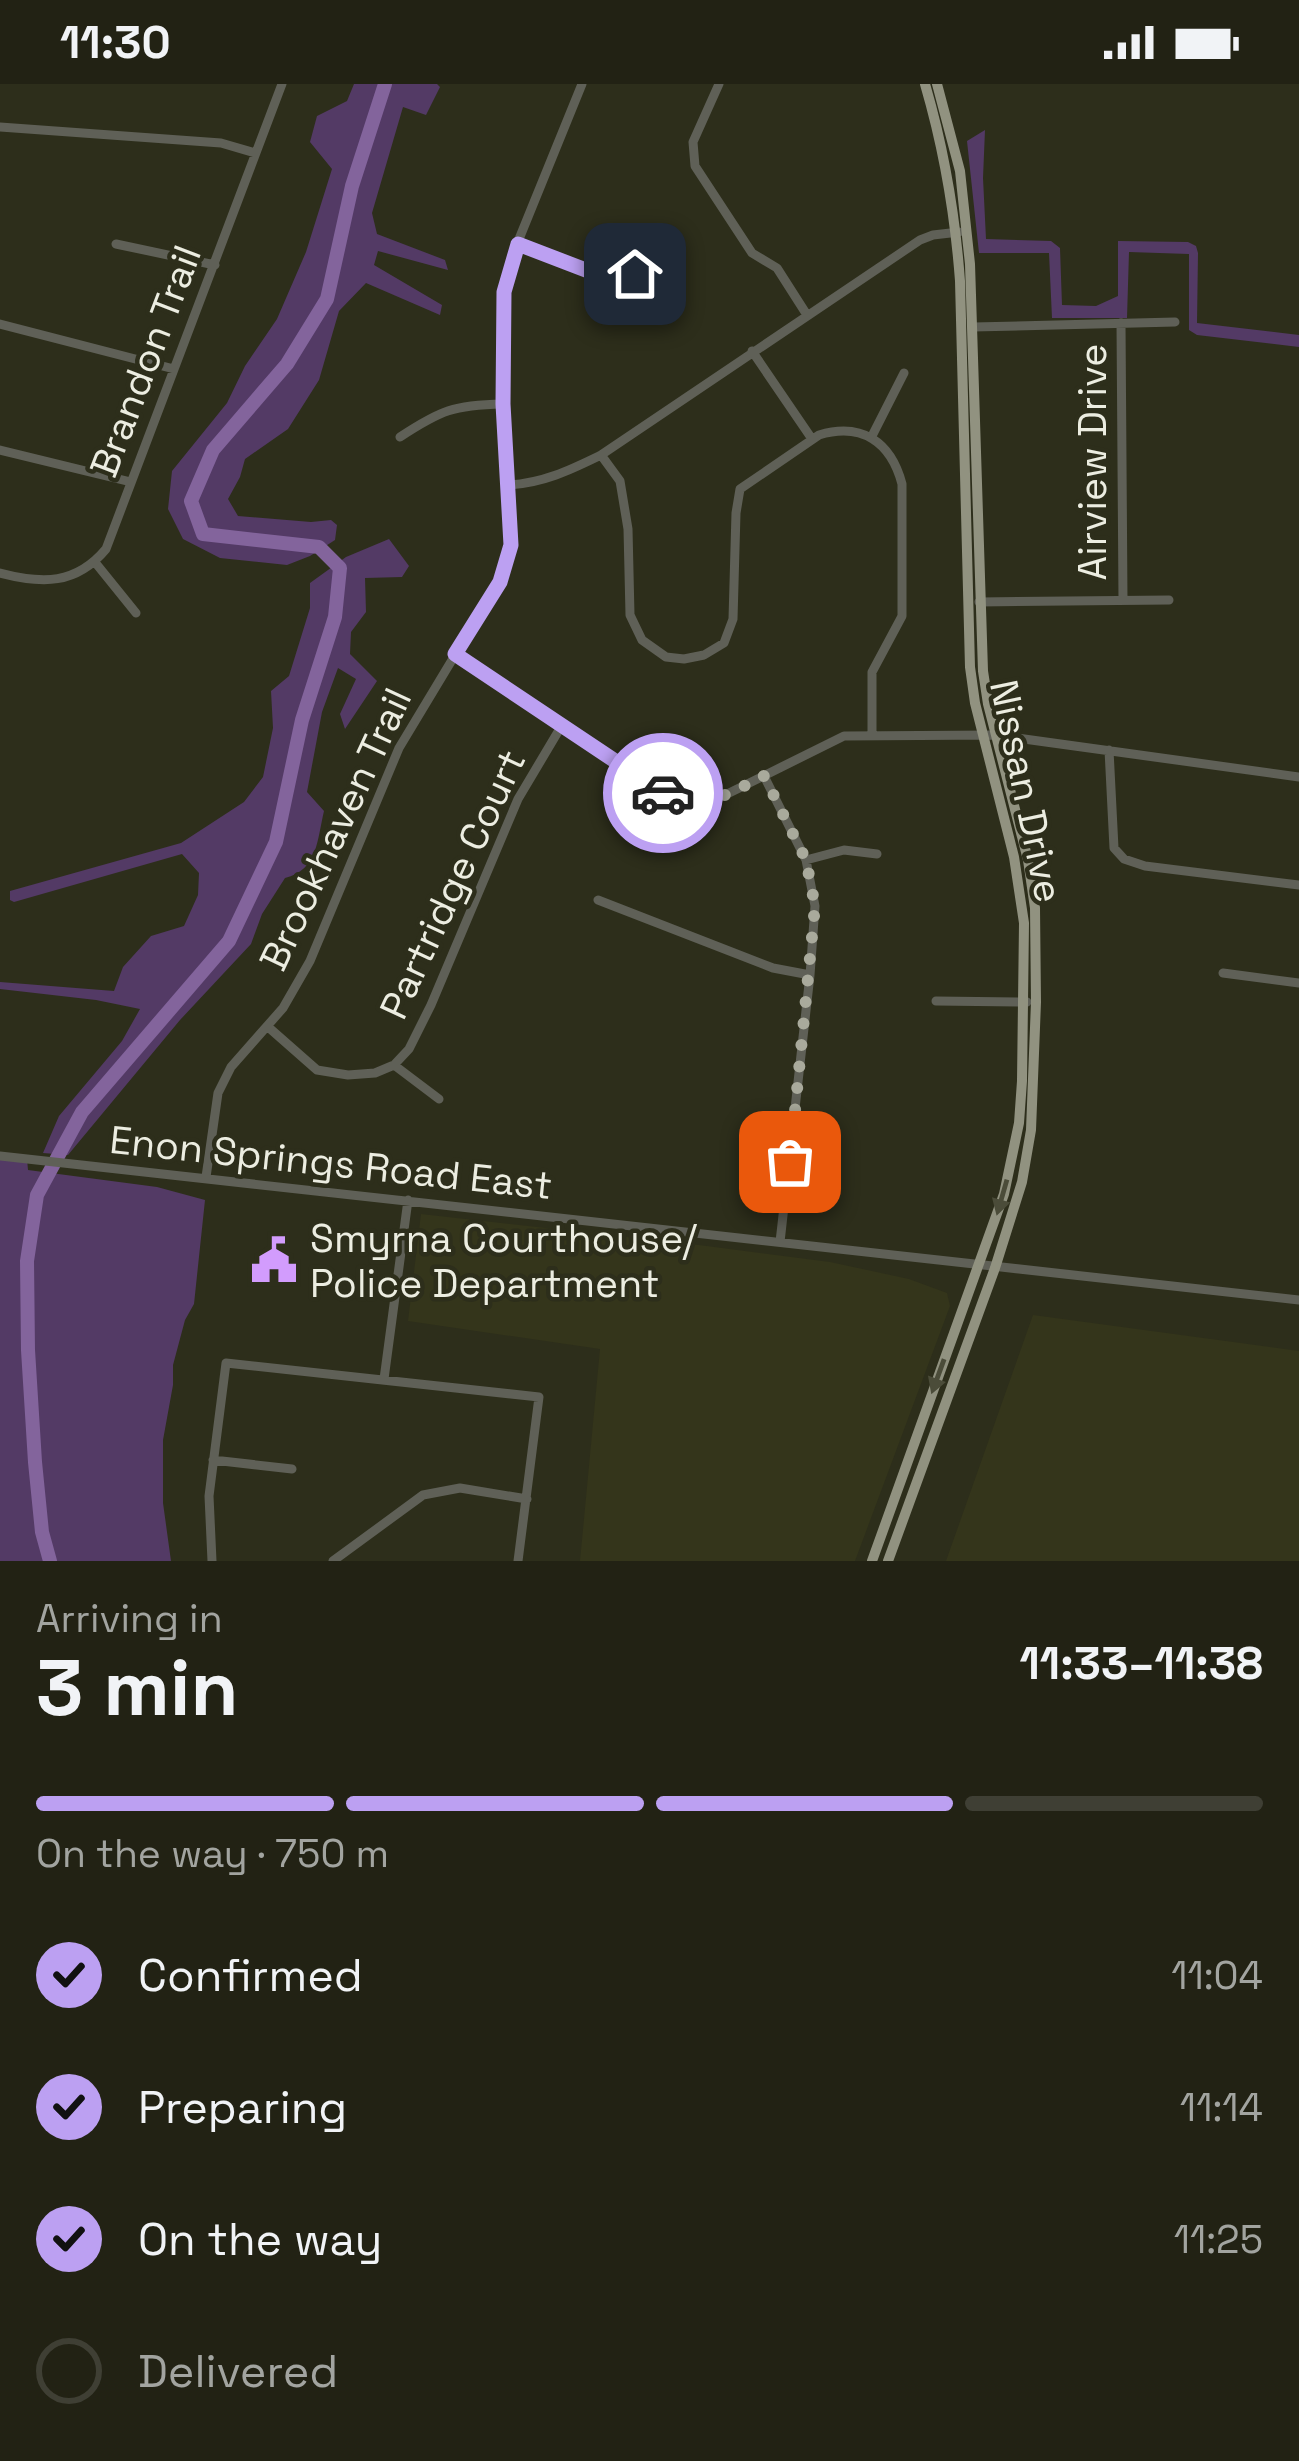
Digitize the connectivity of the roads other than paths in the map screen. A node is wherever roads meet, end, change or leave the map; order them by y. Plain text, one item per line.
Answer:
1 (281, 84) edge
2 (582, 84) edge
3 (719, 84) edge
4 (925, 84) edge
5 (937, 84) edge
6 (0, 128) edge
7 (255, 153) junction
8 (962, 232) junction
9 (116, 244) dead end
10 (518, 244) junction
11 (215, 265) junction
12 (635, 274) dead end
13 (807, 315) junction
14 (1175, 322) dead end
15 (1120, 323) junction
16 (0, 324) edge
17 (973, 327) junction
18 (752, 351) junction
19 (174, 369) junction
20 (904, 373) dead end
21 (503, 404) junction
22 (872, 436) junction
23 (400, 437) dead end
24 (812, 440) junction
25 (0, 450) edge
26 (601, 455) junction
27 (131, 482) junction
28 (509, 484) junction
29 (94, 561) junction
30 (0, 573) edge
31 (1169, 599) dead end
32 (1123, 600) junction
33 (979, 602) junction
34 (136, 613) dead end
35 (455, 654) junction
36 (562, 724) junction
37 (989, 735) junction
38 (872, 736) junction
39 (1109, 750) junction
40 (764, 776) junction
41 (1299, 777) edge
42 (877, 854) dead end
43 (806, 860) junction
44 (1299, 885) edge
45 (598, 900) dead end
46 (1223, 973) dead end
47 (810, 975) junction
48 (1299, 983) edge
49 (937, 1001) dead end
50 (1030, 1002) junction
51 (267, 1026) junction
52 (394, 1065) junction
53 (439, 1099) dead end
54 (0, 1156) edge
55 (206, 1177) junction
56 (408, 1200) junction
57 (780, 1242) junction
58 (978, 1266) junction
59 (995, 1268) junction
60 (1299, 1300) edge
61 (384, 1379) junction
62 (213, 1460) junction
63 (292, 1469) dead end
64 (527, 1498) junction
65 (212, 1561) edge
66 (333, 1561) edge
67 (518, 1561) edge
68 (872, 1561) edge
69 (888, 1561) edge

1 - 7 street, Brandon Trail
2 - 10 street, Brookhaven Trail
3 - 13 street
4 - 8 main road, Nissan Drive
5 - 8 main road, Nissan Drive
6 - 7 street
7 - 11 street, Brandon Trail
8 - 13 street
8 - 17 main road, Nissan Drive
8 - 37 main road, Nissan Drive
9 - 11 street
10 - 12 street
10 - 21 street, Brookhaven Trail
11 - 19 street, Brandon Trail
13 - 18 street
14 - 15 street
15 - 17 street
15 - 32 street, Airview Drive
16 - 19 street
17 - 33 main road, Nissan Drive
18 - 24 street
18 - 26 street
19 - 27 street, Brandon Trail
20 - 22 street
21 - 23 street
21 - 28 street, Brookhaven Trail
22 - 24 street
22 - 38 street
24 - 26 street
25 - 27 street
26 - 28 street
27 - 29 street, Brandon Trail
28 - 35 street, Brookhaven Trail
29 - 30 street
29 - 34 street
31 - 32 street
32 - 33 street
33 - 37 main road, Nissan Drive
35 - 36 street
35 - 51 street, Brookhaven Trail
36 - 40 street
36 - 52 street, Partridge Court
37 - 38 street
37 - 39 street
37 - 50 main road, Nissan Drive
38 - 40 street
39 - 41 street
39 - 44 street
40 - 43 street
42 - 43 street
43 - 47 street
45 - 47 street
46 - 48 street
47 - 57 street
49 - 50 street
50 -> 58 main road, Nissan Drive
50 - 59 main road, Nissan Drive
51 - 52 street, Partridge Court
51 - 55 street, Brookhaven Trail
52 - 53 street
54 - 55 street, Enon Springs Road East
55 - 56 street, Enon Springs Road East
56 - 57 street, Enon Springs Road East
56 - 61 street
57 - 58 street, Enon Springs Road East
58 - 59 street, Enon Springs Road East
58 -> 68 main road, Nissan Drive
59 - 60 street, Enon Springs Road East
59 - 69 main road, Nissan Drive
61 - 62 street
61 - 64 street
62 - 63 street
62 - 65 street
64 - 66 street
64 - 67 street

